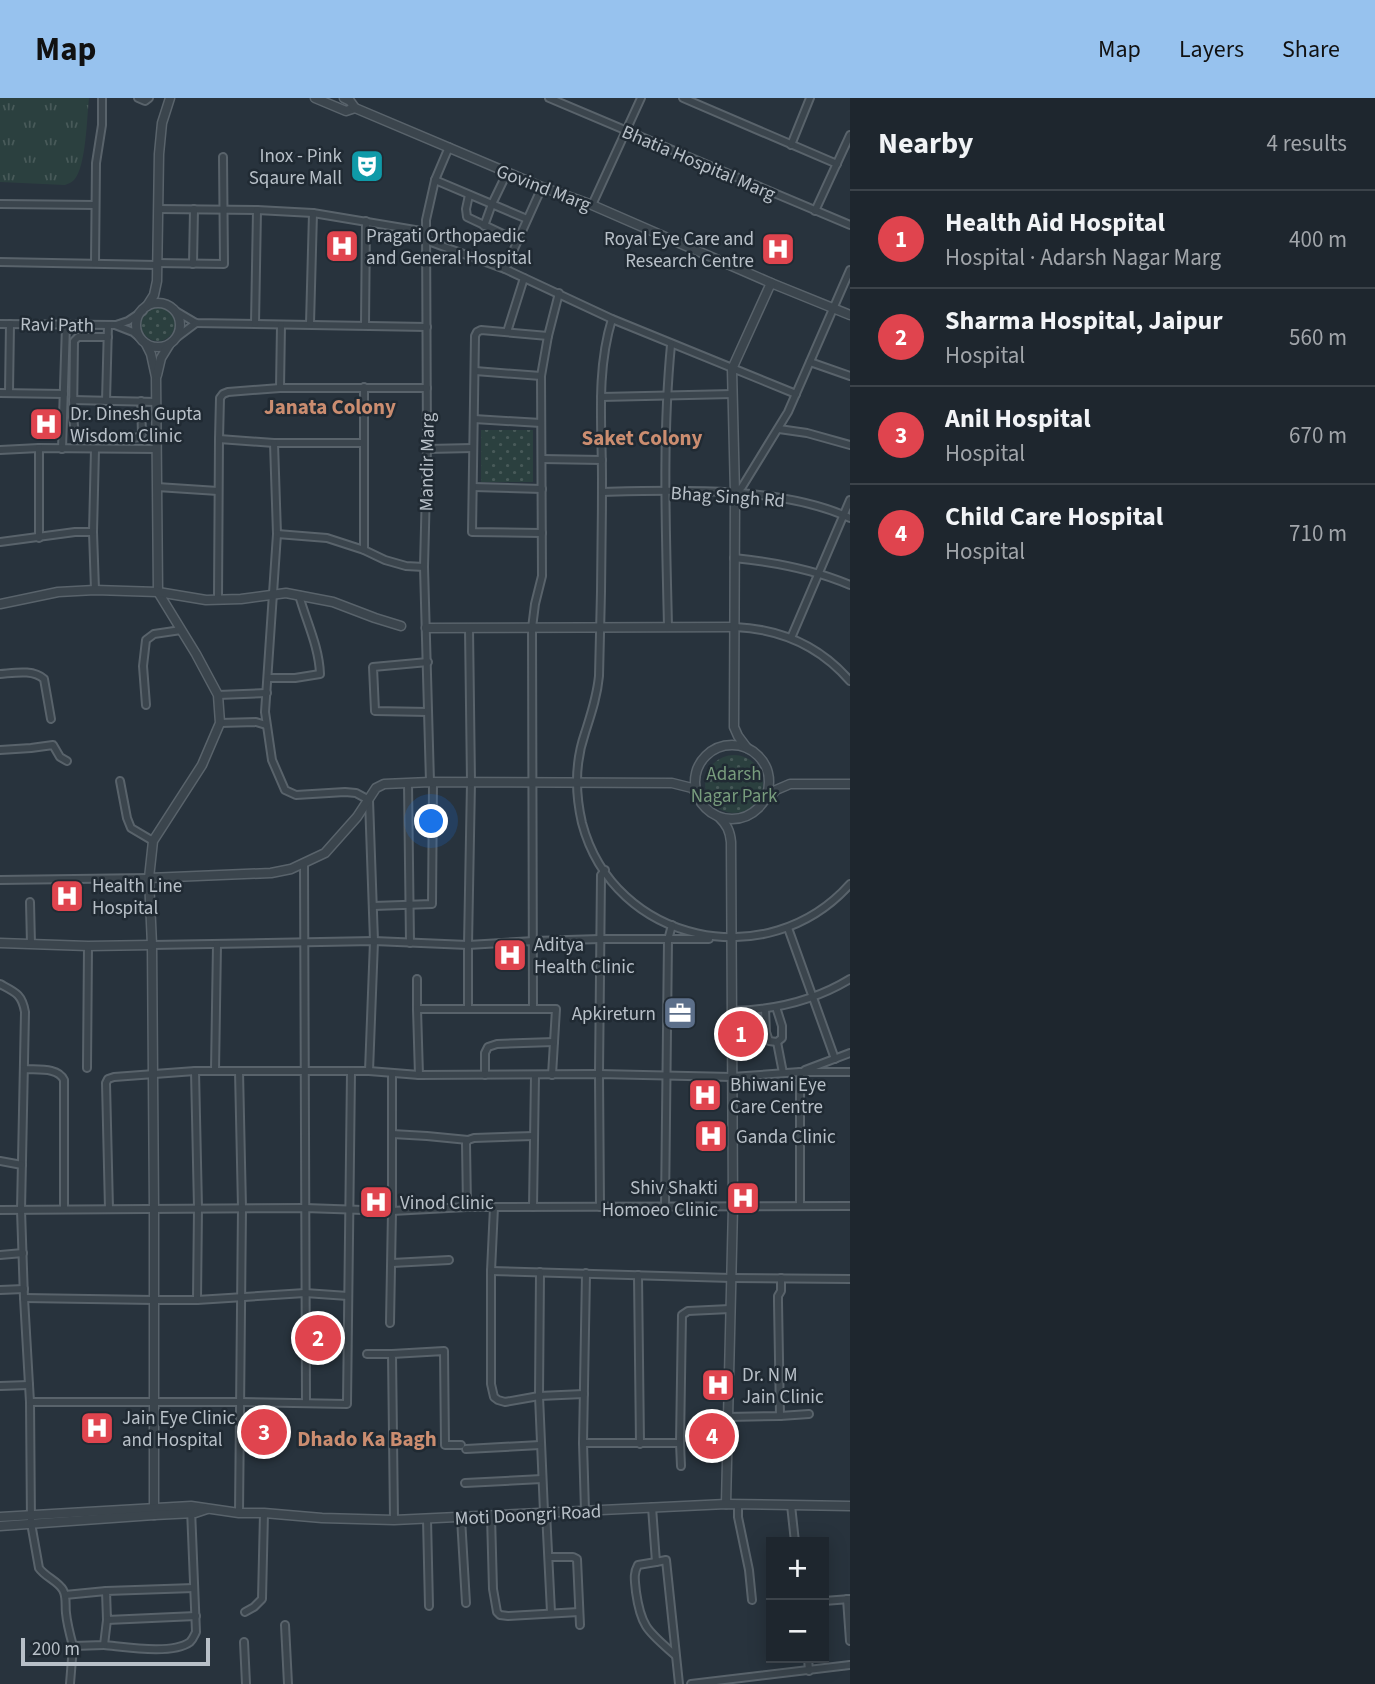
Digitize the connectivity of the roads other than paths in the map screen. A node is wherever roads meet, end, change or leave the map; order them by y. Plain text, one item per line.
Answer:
1 (102, 98) edge
2 (138, 98) edge
3 (149, 98) edge
4 (170, 98) edge
5 (315, 98) edge
6 (344, 98) edge
7 (358, 98) edge
8 (549, 98) edge
9 (641, 98) edge
10 (683, 98) edge
11 (810, 98) edge
12 (355, 108) junction
13 (626, 131) junction
14 (850, 135) edge
15 (791, 145) junction
16 (449, 147) junction
17 (223, 157) dead end
18 (837, 164) junction
19 (508, 173) junction
20 (435, 180) junction
21 (542, 187) junction
22 (469, 195) junction
23 (0, 204) edge
24 (492, 204) junction
25 (95, 205) junction
26 (592, 205) junction
27 (158, 209) junction
28 (194, 209) junction
29 (224, 209) junction
30 (257, 209) junction
31 (815, 211) junction
32 (313, 213) junction
33 (527, 219) junction
34 (366, 221) junction
35 (850, 225) edge
36 (484, 226) junction
37 (427, 232) junction
38 (428, 240) junction
39 (518, 241) junction
40 (0, 262) edge
41 (95, 263) junction
42 (157, 264) junction
43 (193, 264) junction
44 (505, 269) junction
45 (850, 270) edge
46 (524, 278) junction
47 (157, 281) junction
48 (771, 283) junction
49 (559, 293) junction
50 (171, 308) junction
51 (145, 309) junction
52 (834, 309) junction
53 (850, 315) edge
54 (612, 319) junction
55 (196, 323) junction
56 (0, 324) edge
57 (10, 324) junction
58 (256, 324) junction
59 (310, 324) junction
60 (65, 325) junction
61 (111, 325) junction
62 (281, 325) junction
63 (365, 325) junction
64 (427, 327) junction
65 (507, 332) junction
66 (548, 336) junction
67 (108, 337) junction
68 (174, 340) junction
69 (143, 341) junction
70 (671, 345) junction
71 (65, 358) junction
72 (74, 358) junction
73 (810, 362) junction
74 (732, 369) junction
75 (475, 371) junction
76 (541, 376) junction
77 (850, 376) edge
78 (156, 377) junction
79 (364, 387) junction
80 (280, 388) junction
81 (427, 388) junction
82 (9, 392) junction
83 (0, 393) edge
84 (64, 394) junction
85 (666, 394) junction
86 (733, 394) junction
87 (796, 394) junction
88 (601, 397) junction
89 (73, 400) junction
90 (106, 401) junction
91 (141, 401) junction
92 (156, 402) junction
93 (63, 417) junction
94 (72, 418) junction
95 (474, 419) junction
96 (541, 423) junction
97 (779, 429) junction
98 (120, 438) junction
99 (219, 439) junction
100 (274, 443) junction
101 (364, 443) junction
102 (850, 445) edge
103 (39, 448) junction
104 (62, 449) junction
105 (95, 449) junction
106 (120, 449) junction
107 (157, 449) junction
108 (427, 449) junction
109 (473, 449) junction
110 (0, 450) edge
111 (542, 459) junction
112 (602, 460) junction
113 (157, 487) junction
114 (473, 487) junction
115 (542, 489) junction
116 (218, 491) junction
117 (666, 491) junction
118 (602, 492) junction
119 (735, 494) junction
120 (850, 500) edge
121 (847, 516) edge
122 (93, 533) junction
123 (542, 533) junction
124 (277, 534) junction
125 (39, 538) junction
126 (0, 542) edge
127 (364, 550) junction
128 (734, 558) junction
129 (424, 567) junction
130 (819, 572) junction
131 (850, 585) edge
132 (95, 590) junction
133 (158, 592) junction
134 (274, 594) junction
135 (299, 595) junction
136 (218, 599) junction
137 (0, 604) edge
138 (401, 626) dead end
139 (735, 626) junction
140 (601, 627) junction
141 (668, 627) junction
142 (426, 628) junction
143 (469, 628) junction
144 (532, 628) junction
145 (181, 630) junction
146 (791, 638) junction
147 (428, 662) junction
148 (0, 674) edge
149 (268, 678) junction
150 (850, 681) edge
151 (267, 693) junction
152 (218, 695) junction
153 (146, 705) dead end
154 (428, 712) junction
155 (51, 719) dead end
156 (220, 723) junction
157 (266, 725) junction
158 (734, 727) junction
159 (723, 746) junction
160 (747, 748) junction
161 (0, 750) edge
162 (68, 761) dead end
163 (767, 768) junction
164 (697, 770) junction
165 (120, 781) dead end
166 (431, 782) junction
167 (471, 782) junction
168 (533, 782) junction
169 (408, 783) junction
170 (577, 783) junction
171 (672, 783) junction
172 (790, 784) junction
173 (850, 784) edge
174 (698, 795) junction
175 (369, 800) junction
176 (763, 803) junction
177 (750, 815) junction
178 (719, 817) junction
179 (153, 841) junction
180 (731, 842) junction
181 (304, 863) junction
182 (605, 870) junction
183 (149, 878) junction
184 (0, 880) edge
185 (850, 884) edge
186 (30, 902) dead end
187 (410, 905) junction
188 (373, 906) junction
189 (672, 925) junction
190 (788, 928) junction
191 (732, 938) junction
192 (600, 939) junction
193 (668, 940) junction
194 (374, 941) junction
195 (534, 941) junction
196 (0, 943) edge
197 (305, 943) junction
198 (411, 943) junction
199 (31, 944) junction
200 (217, 944) junction
201 (88, 946) junction
202 (152, 946) junction
203 (468, 946) junction
204 (417, 979) dead end
205 (850, 979) edge
206 (0, 984) edge
207 (813, 996) junction
208 (776, 1007) junction
209 (417, 1009) junction
210 (468, 1009) junction
211 (533, 1009) junction
212 (765, 1009) junction
213 (732, 1011) junction
214 (554, 1042) junction
215 (777, 1042) junction
216 (850, 1053) edge
217 (835, 1059) junction
218 (87, 1068) dead end
219 (24, 1069) junction
220 (195, 1070) junction
221 (305, 1070) junction
222 (215, 1071) junction
223 (239, 1071) junction
224 (369, 1071) junction
225 (351, 1072) junction
226 (800, 1072) junction
227 (850, 1072) edge
228 (783, 1073) junction
229 (153, 1074) junction
230 (392, 1074) junction
231 (599, 1074) junction
232 (419, 1075) junction
233 (485, 1075) junction
234 (535, 1075) junction
235 (552, 1075) junction
236 (666, 1075) junction
237 (732, 1077) junction
238 (392, 1134) junction
239 (534, 1136) junction
240 (468, 1140) junction
241 (0, 1161) edge
242 (22, 1165) junction
243 (733, 1206) junction
244 (800, 1206) junction
245 (850, 1206) edge
246 (467, 1207) junction
247 (494, 1207) junction
248 (533, 1207) junction
249 (600, 1207) junction
250 (665, 1207) junction
251 (198, 1208) junction
252 (242, 1208) junction
253 (306, 1208) junction
254 (349, 1208) junction
255 (64, 1209) junction
256 (109, 1209) junction
257 (154, 1209) junction
258 (0, 1210) edge
259 (21, 1210) junction
260 (393, 1211) junction
261 (23, 1254) junction
262 (0, 1255) edge
263 (449, 1260) dead end
264 (392, 1263) junction
265 (491, 1271) junction
266 (540, 1272) junction
267 (586, 1273) junction
268 (638, 1275) junction
269 (731, 1278) junction
270 (781, 1278) junction
271 (850, 1279) edge
272 (24, 1289) junction
273 (0, 1290) edge
274 (305, 1293) junction
275 (348, 1296) junction
276 (241, 1297) junction
277 (24, 1298) junction
278 (154, 1300) junction
279 (197, 1300) junction
280 (730, 1308) junction
281 (390, 1323) dead end
282 (367, 1354) dead end
283 (392, 1354) junction
284 (29, 1385) junction
285 (0, 1386) edge
286 (584, 1394) junction
287 (539, 1396) junction
288 (30, 1402) junction
289 (240, 1402) junction
290 (153, 1403) junction
291 (306, 1403) junction
292 (810, 1414) dead end
293 (780, 1416) junction
294 (727, 1417) junction
295 (583, 1443) junction
296 (680, 1443) junction
297 (640, 1444) junction
298 (540, 1446) junction
299 (681, 1466) dead end
300 (542, 1479) junction
301 (465, 1483) dead end
302 (726, 1504) junction
303 (738, 1504) junction
304 (791, 1505) junction
305 (850, 1506) edge
306 (652, 1507) junction
307 (191, 1510) junction
308 (154, 1511) junction
309 (585, 1511) junction
310 (545, 1512) junction
311 (239, 1513) junction
312 (264, 1513) junction
313 (491, 1516) junction
314 (0, 1517) edge
315 (461, 1518) junction
316 (31, 1519) junction
317 (427, 1519) junction
318 (394, 1520) junction
319 (0, 1527) edge
320 (794, 1537) edge
321 (549, 1557) junction
322 (656, 1562) junction
323 (194, 1588) junction
324 (106, 1591) junction
325 (65, 1595) junction
326 (848, 1599) edge
327 (752, 1600) dead end
328 (829, 1601) edge
329 (466, 1603) dead end
330 (429, 1606) dead end
331 (245, 1612) dead end
332 (551, 1612) junction
333 (579, 1612) junction
334 (196, 1616) junction
335 (107, 1620) junction
336 (285, 1625) dead end
337 (580, 1625) dead end
338 (850, 1641) edge
339 (244, 1642) dead end
340 (73, 1646) junction
341 (104, 1646) junction
342 (675, 1655) junction
343 (808, 1663) edge
344 (850, 1665) edge
345 (809, 1671) junction
346 (69, 1684) edge
347 (246, 1684) edge
348 (288, 1684) edge
349 (679, 1684) edge
350 (691, 1684) edge

1 - 25 street
2 - 3 street
4 - 27 street
5 - 12 street, Govind Marg
6 - 12 street, Govind Marg
7 - 12 street
8 - 13 street, Bhatia Hospital Marg
9 - 13 street
10 - 15 street
11 - 15 street
12 - 16 street, Govind Marg
13 - 26 street
13 - 31 street, Bhatia Hospital Marg
14 - 18 street
15 - 18 street
16 - 19 street, Govind Marg
16 - 20 street, Mandir Marg
17 - 29 street
18 - 31 street
19 - 21 street, Govind Marg
19 - 24 street
20 - 22 street
20 - 37 street, Mandir Marg
21 - 26 street, Govind Marg
21 - 33 street
22 - 24 street
22 - 36 street
23 - 25 street
24 - 33 street
24 - 36 street
25 - 41 street
26 - 48 street, Govind Marg
27 - 28 street
27 - 42 street
28 - 29 street
28 - 43 street
29 - 30 street
29 - 43 street
30 - 32 street
30 - 58 street
31 - 35 street, Bhatia Hospital Marg
32 - 34 street
32 - 59 street
33 - 39 street
34 - 37 street
34 - 63 street
36 - 39 street
37 - 38 street, Mandir Marg
38 - 44 street
38 - 64 street, Mandir Marg
39 - 44 street
40 - 41 street
41 - 42 street
42 - 43 street
42 - 47 street
44 - 46 street
45 - 52 street
46 - 49 street
46 - 65 street
47 - 50 street
47 - 51 street
48 - 52 street, Govind Marg
48 - 74 street
49 - 54 street
49 - 66 street
50 - 51 street
50 - 55 street
50 - 68 street
51 - 61 street
51 - 69 street
52 - 53 street, Govind Marg
52 - 73 street
54 - 70 street
54 - 88 street
55 - 58 street
55 - 68 street
56 - 57 street, Ravi Path
57 - 60 street, Ravi Path
57 - 82 street
58 - 62 street
59 - 62 street
59 - 63 street
60 - 61 street, Ravi Path
60 - 71 street
61 - 67 street
61 - 69 street
62 - 80 street
63 - 64 street
64 - 81 street, Mandir Marg
65 - 66 street
65 - 75 street
66 - 76 street
67 - 72 street
67 - 90 street
68 - 69 street
68 - 78 street
69 - 78 street
70 - 74 street
70 - 85 street
71 - 72 street
71 - 84 street
72 - 89 street
73 - 77 street
73 - 87 street
74 - 86 street
74 - 87 street
75 - 76 street
75 - 95 street
76 - 96 street
78 - 92 street
79 - 80 street
79 - 81 street
79 - 101 street
80 - 99 street
81 - 108 street, Mandir Marg
82 - 83 street
82 - 84 street
84 - 93 street
85 - 86 street
85 - 88 street
85 - 117 street
86 - 119 street
87 - 97 street
88 - 112 street
89 - 90 street
89 - 94 street
90 - 91 street
91 - 92 street
91 - 98 street
92 - 107 street
93 - 94 street
93 - 104 street
94 - 98 street
95 - 96 street
95 - 109 street
96 - 111 street
97 - 102 street
97 - 119 street
98 - 106 street
99 - 100 street
99 - 116 street
100 - 101 street
100 - 124 street
101 - 127 street
103 - 104 street
103 - 110 street
103 - 125 street
104 - 105 street
105 - 106 street
105 - 122 street
106 - 107 street
107 - 113 street
108 - 109 street
108 - 129 street, Mandir Marg
109 - 114 street
111 - 112 street
111 - 115 street
112 - 118 street
113 - 116 street
113 - 133 street
114 - 115 street
114 - 123 street
115 - 123 street
116 - 136 street
117 - 118 street, Bhag Singh Rd
117 - 119 street, Bhag Singh Rd
117 - 141 street
118 - 140 street
119 - 121 street, Bhag Singh Rd
119 - 128 street
120 - 121 street
121 - 130 street
122 - 125 street
122 - 132 street
123 - 144 street
124 - 127 street
124 - 134 street
125 - 126 street
127 - 129 street
128 - 130 street
128 - 139 street
129 - 142 street, Mandir Marg
130 - 131 street
130 - 146 street
132 - 133 street
132 - 137 street
133 - 136 street
133 - 145 street
134 - 135 street
134 - 136 street
134 - 149 street
135 - 138 street
135 - 149 street
139 - 141 street
139 - 146 street
139 - 158 street
140 - 141 street
140 - 144 street
140 - 170 street
142 - 143 street
142 - 147 street, Mandir Marg
143 - 144 street
143 - 167 street
144 - 168 street
145 - 152 street
145 - 153 street
146 - 150 street
147 - 154 street, Mandir Marg
147 - 154 street
148 - 155 street
149 - 151 street
151 - 152 street
151 - 157 street
152 - 156 street
154 - 166 street, Mandir Marg
156 - 157 street
156 - 179 street
157 - 175 street
158 - 159 street
158 - 160 street
159 - 160 street
159 - 164 street
160 - 163 street
161 - 162 street
163 - 172 street
163 - 176 street
164 - 171 street
164 - 174 street
165 - 179 street
166 - 167 street
166 - 169 street
166 - 187 street, Mandir Marg
167 - 168 street
167 - 203 street
168 - 170 street
168 - 195 street
169 - 175 street
169 - 187 street
170 - 171 street
170 - 182 street
171 - 174 street
172 - 173 street
172 - 176 street
174 - 178 street
175 - 181 street
175 - 188 street
176 - 177 street
177 - 178 street
177 - 180 street
178 - 180 street
179 - 183 street
180 - 191 street
181 - 183 street
181 - 197 street
182 - 189 street
182 - 192 street
183 - 184 street
183 - 202 street
185 - 190 street
186 - 199 street
187 - 188 street
187 - 198 street
188 - 194 street
189 - 191 street
189 - 193 street
190 - 191 street
190 - 207 street
191 - 193 street
191 - 213 street
192 - 193 street
192 - 195 street
192 - 231 street
193 - 236 street
194 - 197 street
194 - 198 street
194 - 224 street
195 - 203 street
195 - 211 street
196 - 199 street
197 - 200 street
197 - 221 street
198 - 203 street
199 - 201 street
200 - 202 street
200 - 222 street
201 - 202 street
201 - 218 street
202 - 229 street
203 - 210 street
204 - 209 street
205 - 207 street
206 - 219 street
207 - 208 street
207 - 217 street
208 - 212 street
208 - 215 street
209 - 210 street
209 - 232 street
210 - 211 street
211 - 214 street
212 - 213 street
212 - 215 street
213 - 237 street
214 - 233 street
214 - 235 street
215 - 228 street
216 - 217 street
217 - 226 street
219 - 242 street
219 - 255 street
220 - 222 street
220 - 229 street
220 - 251 street
221 - 223 street
221 - 225 street
221 - 253 street
222 - 223 street
223 - 252 street
224 - 225 street
224 - 230 street
225 - 254 street
226 - 227 street
226 - 228 street
226 - 244 street
228 - 237 street
229 - 256 street
229 - 257 street
230 - 232 street
230 - 238 street
231 - 235 street
231 - 236 street
231 - 249 street
232 - 233 street
233 - 234 street
234 - 235 street
234 - 239 street
236 - 237 street
236 - 250 street
237 - 243 street
238 - 240 street
238 - 260 street
239 - 240 street
239 - 248 street
240 - 246 street
241 - 242 street
242 - 259 street
243 - 244 street
243 - 250 street
243 - 269 street
244 - 245 street
246 - 247 street
246 - 260 street
247 - 248 street
247 - 265 street
248 - 249 street
249 - 250 street
251 - 252 street
251 - 257 street
251 - 279 street
252 - 253 street
252 - 276 street
253 - 254 street
253 - 274 street
254 - 260 street
254 - 275 street
255 - 256 street
255 - 259 street
256 - 257 street
257 - 278 street
258 - 259 street
259 - 261 street
260 - 264 street
261 - 262 street
261 - 272 street
263 - 264 street
264 - 281 street
265 - 266 street
265 - 287 street
266 - 267 street
266 - 287 street
267 - 268 street
267 - 286 street
268 - 269 street
268 - 297 street
269 - 270 street
269 - 280 street
270 - 271 street
270 - 293 street
272 - 273 street
272 - 277 street
274 - 275 street
274 - 276 street
274 - 291 street
275 - 291 street
276 - 279 street
276 - 289 street
277 - 278 street
277 - 284 street
278 - 279 street
278 - 290 street
280 - 294 street
280 - 296 street
282 - 283 street
283 - 298 street
283 - 318 street
284 - 285 street
284 - 288 street
286 - 287 street
286 - 295 street
287 - 298 street
288 - 290 street
288 - 316 street
289 - 290 street
289 - 291 street
289 - 311 street
290 - 308 street
292 - 293 street
293 - 294 street
294 - 302 street
295 - 297 street
295 - 309 street
296 - 297 street
296 - 299 street
298 - 300 street
300 - 301 street
300 - 310 street
302 - 303 street, Moti Doongri Road
302 - 306 street, Moti Doongri Road
303 - 304 street, Moti Doongri Road
303 - 327 street
304 - 305 street, Moti Doongri Road
304 - 320 street
306 - 309 street, Moti Doongri Road
306 - 322 street
307 - 308 street, Moti Doongri Road
307 - 311 street, Moti Doongri Road
307 - 323 street
308 - 316 street, Moti Doongri Road
309 - 310 street, Moti Doongri Road
310 - 313 street, Moti Doongri Road
310 - 321 street
311 - 312 street, Moti Doongri Road
312 - 318 street, Moti Doongri Road
312 - 331 street
313 - 315 street, Moti Doongri Road
313 - 332 street
314 - 316 street, Moti Doongri Road
315 - 317 street, Moti Doongri Road
315 - 329 street
316 - 319 street, Moti Doongri Road
316 - 325 street
317 - 318 street, Moti Doongri Road
317 - 330 street
321 - 332 street
321 - 333 street
322 - 342 street
322 - 342 street
323 - 324 street
323 - 334 street
324 - 325 street
324 - 335 street
325 - 340 street
326 - 328 street
326 - 338 street
332 - 333 street
333 - 337 street
334 - 335 street
334 - 341 street
335 - 341 street
336 - 348 street
339 - 347 street
340 - 341 street
340 - 346 street
342 - 349 street
343 - 345 street
344 - 345 street
345 - 350 street

